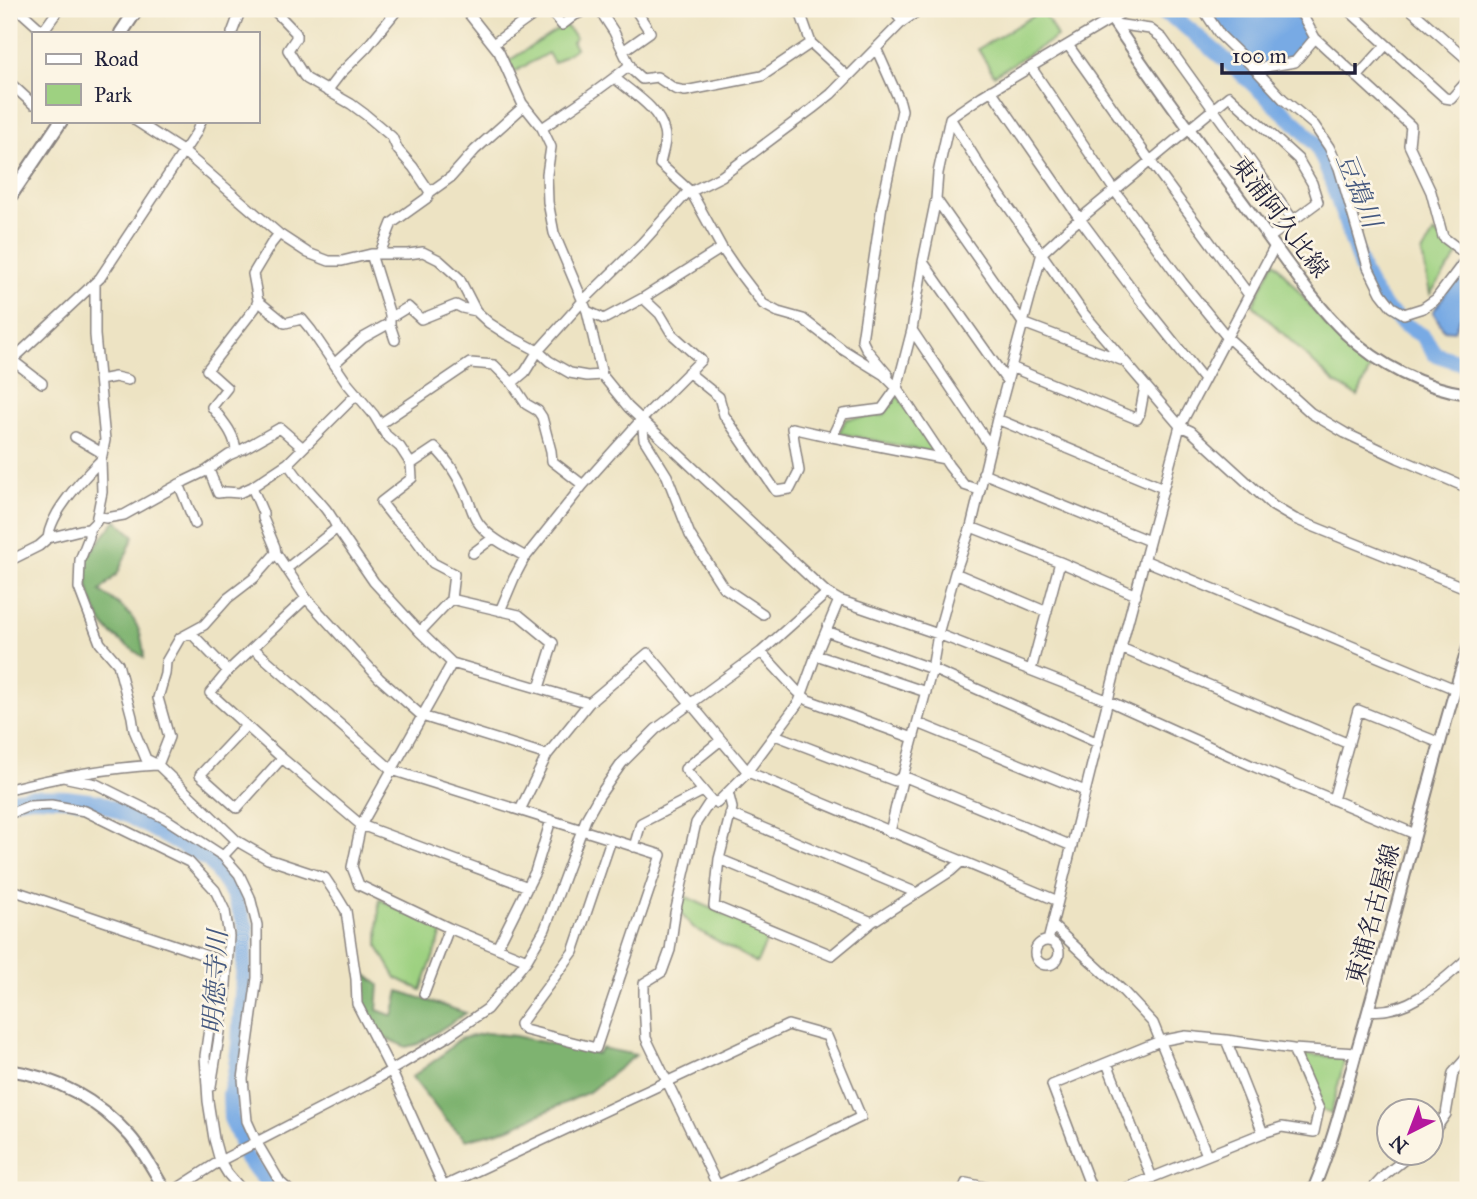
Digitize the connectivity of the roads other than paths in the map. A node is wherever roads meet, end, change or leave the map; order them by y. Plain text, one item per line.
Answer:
1 (18, 9) edge
2 (59, 9) edge
3 (138, 9) edge
4 (241, 9) edge
5 (273, 9) edge
6 (398, 9) edge
7 (465, 9) edge
8 (540, 9) edge
9 (549, 9) edge
10 (589, 9) edge
11 (599, 9) edge
12 (635, 9) edge
13 (799, 9) edge
14 (893, 9) edge
15 (921, 9) edge
16 (1128, 9) edge
17 (1203, 9) edge
18 (1299, 9) edge
19 (1347, 9) edge
20 (1410, 9) edge
21 (1358, 12) edge
22 (1112, 17) edge
23 (902, 22) junction
24 (122, 32) edge
25 (232, 32) edge
26 (1315, 38) junction
27 (811, 43) junction
28 (493, 44) junction
29 (1068, 45) junction
30 (1386, 45) junction
31 (876, 48) junction
32 (623, 51) junction
33 (1468, 60) edge
34 (630, 65) junction
35 (1031, 67) junction
36 (1255, 69) junction
37 (848, 77) junction
38 (1357, 77) junction
39 (616, 79) junction
40 (1468, 80) edge
41 (13, 85) edge
42 (991, 90) junction
43 (327, 91) junction
44 (9, 96) edge
45 (32, 103) edge
46 (524, 106) junction
47 (1213, 109) junction
48 (950, 118) junction
49 (57, 122) edge
50 (138, 122) edge
51 (201, 122) edge
52 (542, 128) junction
53 (1189, 130) junction
54 (184, 152) junction
55 (1151, 162) junction
56 (1115, 191) junction
57 (430, 192) junction
58 (691, 192) junction
59 (9, 198) edge
60 (936, 199) junction
61 (1080, 219) junction
62 (1293, 220) junction
63 (279, 234) junction
64 (1272, 242) junction
65 (722, 248) junction
66 (376, 253) junction
67 (1042, 253) junction
68 (1468, 256) edge
69 (923, 262) junction
70 (95, 284) junction
71 (1249, 295) junction
72 (643, 298) junction
73 (258, 301) junction
74 (583, 301) junction
75 (476, 311) junction
76 (587, 311) junction
77 (390, 320) junction
78 (1023, 323) junction
79 (912, 330) junction
80 (1227, 337) junction
81 (395, 340) dead end
82 (538, 351) junction
83 (876, 361) junction
84 (1124, 361) junction
85 (10, 362) edge
86 (335, 363) junction
87 (1011, 368) junction
88 (688, 372) junction
89 (602, 375) junction
90 (900, 376) junction
91 (100, 380) junction
92 (128, 380) dead end
93 (1205, 380) junction
94 (1007, 381) junction
95 (42, 383) dead end
96 (512, 383) junction
97 (1145, 386) junction
98 (897, 388) junction
99 (357, 394) junction
100 (1468, 394) edge
101 (642, 419) junction
102 (997, 419) junction
103 (380, 424) junction
104 (1180, 426) junction
105 (75, 437) dead end
106 (832, 437) junction
107 (990, 446) junction
108 (303, 448) junction
109 (236, 451) junction
110 (102, 457) junction
111 (945, 459) junction
112 (288, 463) junction
113 (411, 464) junction
114 (209, 470) junction
115 (983, 473) junction
116 (179, 484) junction
117 (583, 485) junction
118 (252, 487) junction
119 (1163, 488) junction
120 (1468, 488) edge
121 (979, 491) junction
122 (97, 516) junction
123 (195, 524) dead end
124 (971, 527) junction
125 (338, 528) junction
126 (89, 530) junction
127 (48, 538) junction
128 (493, 538) junction
129 (1149, 541) junction
130 (276, 553) junction
131 (473, 553) dead end
132 (526, 557) junction
133 (1144, 560) junction
134 (9, 561) edge
135 (1060, 562) junction
136 (286, 569) junction
137 (955, 573) junction
138 (1468, 589) edge
139 (827, 593) junction
140 (1136, 595) junction
141 (306, 598) junction
142 (451, 599) junction
143 (839, 600) junction
144 (500, 611) junction
145 (1047, 612) junction
146 (763, 614) dead end
147 (826, 631) junction
148 (420, 632) junction
149 (191, 633) junction
150 (938, 634) junction
151 (1468, 647) edge
152 (253, 648) junction
153 (1121, 648) junction
154 (761, 652) junction
155 (816, 655) junction
156 (452, 663) junction
157 (932, 668) junction
158 (1031, 670) junction
159 (228, 671) junction
160 (539, 688) junction
161 (1455, 689) junction
162 (926, 692) junction
163 (802, 695) junction
164 (1109, 701) junction
165 (589, 703) junction
166 (691, 704) junction
167 (422, 716) junction
168 (918, 723) junction
169 (246, 726) junction
170 (775, 735) junction
171 (913, 738) junction
172 (721, 740) junction
173 (1098, 743) junction
174 (1440, 743) junction
175 (1349, 744) junction
176 (547, 755) junction
177 (282, 758) junction
178 (158, 765) junction
179 (391, 770) junction
180 (748, 772) junction
181 (903, 776) junction
182 (63, 777) junction
183 (9, 789) edge
184 (703, 791) junction
185 (1085, 791) junction
186 (728, 792) junction
187 (711, 800) junction
188 (1333, 800) junction
189 (520, 810) junction
190 (9, 814) edge
191 (730, 814) junction
192 (551, 820) junction
193 (360, 825) junction
194 (582, 831) junction
195 (890, 831) junction
196 (1415, 834) junction
197 (611, 840) junction
198 (237, 841) junction
199 (1072, 846) junction
200 (634, 847) junction
201 (223, 856) junction
202 (719, 859) junction
203 (962, 861) junction
204 (528, 887) junction
205 (9, 889) edge
206 (917, 893) junction
207 (1058, 901) junction
208 (872, 922) junction
209 (1052, 925) junction
210 (449, 929) junction
211 (1048, 941) dead end
212 (497, 948) junction
213 (1468, 958) edge
214 (527, 960) junction
215 (424, 994) dead end
216 (1370, 1010) junction
217 (1226, 1040) junction
218 (1160, 1041) junction
219 (1293, 1049) junction
220 (1356, 1053) junction
221 (1468, 1056) edge
222 (1107, 1063) junction
223 (9, 1070) edge
224 (391, 1070) junction
225 (667, 1082) junction
226 (208, 1101) junction
227 (1446, 1114) edge
228 (1263, 1133) junction
229 (257, 1143) junction
230 (1208, 1155) junction
231 (220, 1161) junction
232 (1393, 1168) edge
233 (1152, 1178) junction
234 (441, 1189) edge
235 (715, 1189) edge
236 (165, 1190) edge
237 (175, 1190) edge
238 (242, 1190) edge
239 (289, 1190) edge
240 (963, 1190) edge
241 (999, 1190) edge
242 (1092, 1190) edge
243 (1121, 1190) edge
244 (1313, 1190) edge
245 (1371, 1190) edge

1 - 2 street
3 - 24 highway
4 - 25 street
5 - 43 street
6 - 43 street
7 - 28 street
8 - 28 street
9 - 10 street
11 - 32 street
12 - 32 street
13 - 27 street
14 - 23 street
15 - 23 street
16 - 22 street
17 - 36 street
18 - 26 street
19 - 21 street
20 - 33 street
21 - 30 street
22 - 29 street
22 - 47 street
22 - 53 main road, 東浦阿久比線
23 - 31 street
26 - 36 street
26 - 38 street
27 - 34 street
27 - 37 street
28 - 46 street
29 - 35 street
29 - 55 street
30 - 38 street
30 - 40 street
31 - 37 street
31 - 83 street
32 - 34 street
34 - 39 street
35 - 42 street
35 - 56 street
36 - 68 street
37 - 58 street
38 - 68 street
39 - 52 street
39 - 58 street
41 - 44 street
41 - 45 street
42 - 48 street
42 - 61 street
43 - 57 street
46 - 52 street
46 - 57 street
47 - 53 street
47 - 62 street
47 - 62 street
48 - 60 street
48 - 67 street
49 - 59 highway
50 - 54 street
51 - 54 street
52 - 74 street
53 - 55 street
53 - 64 main road, 東浦阿久比線
54 - 63 street
54 - 70 street
55 - 56 street
55 - 71 street
56 - 61 street
56 - 80 street
57 - 66 street
58 - 65 street
58 - 74 street
60 - 69 street
60 - 78 street
61 - 67 street
61 - 93 street
62 - 64 street
63 - 66 street
63 - 73 street
64 - 71 street
64 - 100 main road, 東浦阿久比線
65 - 72 street
65 - 98 street
66 - 75 street
66 - 77 street
67 - 78 street
67 - 84 street
69 - 79 street
69 - 94 street
70 - 85 street
70 - 91 street
71 - 80 street
72 - 76 street
72 - 88 street
73 - 86 street
73 - 109 street
74 - 76 street
74 - 82 street
75 - 77 street
75 - 82 street
76 - 89 street
77 - 81 street
77 - 86 street
78 - 84 street
78 - 87 street
79 - 90 street
79 - 107 street
80 - 93 street
80 - 120 street
82 - 89 street
82 - 96 street
83 - 90 street
83 - 98 street
84 - 97 street
85 - 95 street
86 - 99 street
87 - 94 street
87 - 97 street
88 - 101 street
88 - 106 street
89 - 101 street
90 - 98 street
91 - 92 street
91 - 110 street
93 - 104 street
94 - 102 street
96 - 103 street
96 - 117 street
97 - 104 street
98 - 106 street
98 - 111 street
99 - 103 street
99 - 108 street
101 - 117 street
101 - 139 street
101 - 146 street
102 - 107 street
102 - 119 street
103 - 113 street
104 - 119 street
104 - 138 street
105 - 110 street
106 - 111 street
107 - 115 street
108 - 109 street
108 - 112 street
109 - 114 street
110 - 122 street
110 - 127 street
111 - 121 street
112 - 118 street
112 - 125 street
113 - 128 street
113 - 142 street
114 - 116 street
114 - 118 street
115 - 121 street
115 - 129 street
116 - 122 street
116 - 123 street
117 - 132 street
118 - 130 street
119 - 129 street
121 - 124 street
122 - 126 street
124 - 135 street
124 - 137 street
125 - 136 street
125 - 148 street
126 - 127 street
126 - 178 street
127 - 134 street
128 - 131 street
128 - 132 street
129 - 133 street
130 - 136 street
130 - 149 street
132 - 144 street
133 - 140 street
133 - 161 street
135 - 140 street
135 - 145 street
136 - 141 street
137 - 145 street
137 - 150 street
139 - 143 street
139 - 154 street
140 - 153 street
141 - 152 street
141 - 167 street
142 - 144 street
142 - 148 street
143 - 147 street
143 - 150 street
144 - 160 street
145 - 158 street
147 - 155 street
147 - 157 street
148 - 156 street
149 - 159 street
149 - 178 street
150 - 157 street
150 - 158 street
151 - 161 main road, 東浦名古屋線
152 - 159 street
152 - 179 street
153 - 164 street
153 - 175 street
154 - 163 street
154 - 166 street
155 - 162 street
155 - 163 street
156 - 160 street
156 - 167 street
157 - 162 street
157 - 173 street
158 - 164 street
159 - 169 street
160 - 165 street
161 - 174 main road, 東浦名古屋線
162 - 168 street
163 - 170 street
163 - 171 street
164 - 173 street
164 - 188 street
165 - 166 street
165 - 176 street
166 - 172 street
166 - 194 street
167 - 176 street
167 - 179 street
168 - 171 street
168 - 185 street
169 - 177 street
169 - 177 street
170 - 180 street
170 - 181 street
171 - 181 street
172 - 180 street
172 - 184 street
173 - 185 street
174 - 175 street
174 - 196 main road, 東浦名古屋線
175 - 188 street
176 - 189 street
177 - 193 street
178 - 182 street
178 - 198 street
179 - 189 street
179 - 193 street
180 - 186 street
180 - 195 street
181 - 195 street
181 - 199 street
182 - 183 street
182 - 201 street
184 - 187 street
184 - 200 street
185 - 199 street
186 - 187 street
186 - 191 street
187 - 225 street
188 - 196 street
189 - 192 street
190 - 226 street
191 - 202 street
191 - 206 street
192 - 194 street
192 - 204 street
193 - 204 street
193 - 210 street
194 - 197 street
194 - 214 street
195 - 203 street
196 - 216 main road, 東浦名古屋線
197 - 200 street
197 - 200 street
198 - 201 street
198 - 224 street
199 - 207 street
201 - 229 street
202 - 208 street
202 - 208 street
203 - 206 street
203 - 207 street
204 - 212 street
205 - 226 street
206 - 208 street
207 - 209 street
209 - 211 street
209 - 218 street
210 - 212 street
210 - 215 street
212 - 214 street
213 - 216 street
214 - 224 street
216 - 220 main road, 東浦名古屋線
217 - 218 street
217 - 219 street
217 - 228 street
218 - 222 street
218 - 230 street
219 - 220 street
219 - 228 street
220 - 244 main road, 東浦名古屋線
221 - 227 street
222 - 233 street
222 - 242 street
223 - 236 main road
224 - 229 street
224 - 234 street
225 - 234 street
225 - 235 street
225 - 235 street
226 - 231 street
228 - 230 street
229 - 231 street
229 - 239 street
230 - 233 street
231 - 237 street
231 - 238 street
232 - 245 street
233 - 243 street
240 - 241 street

